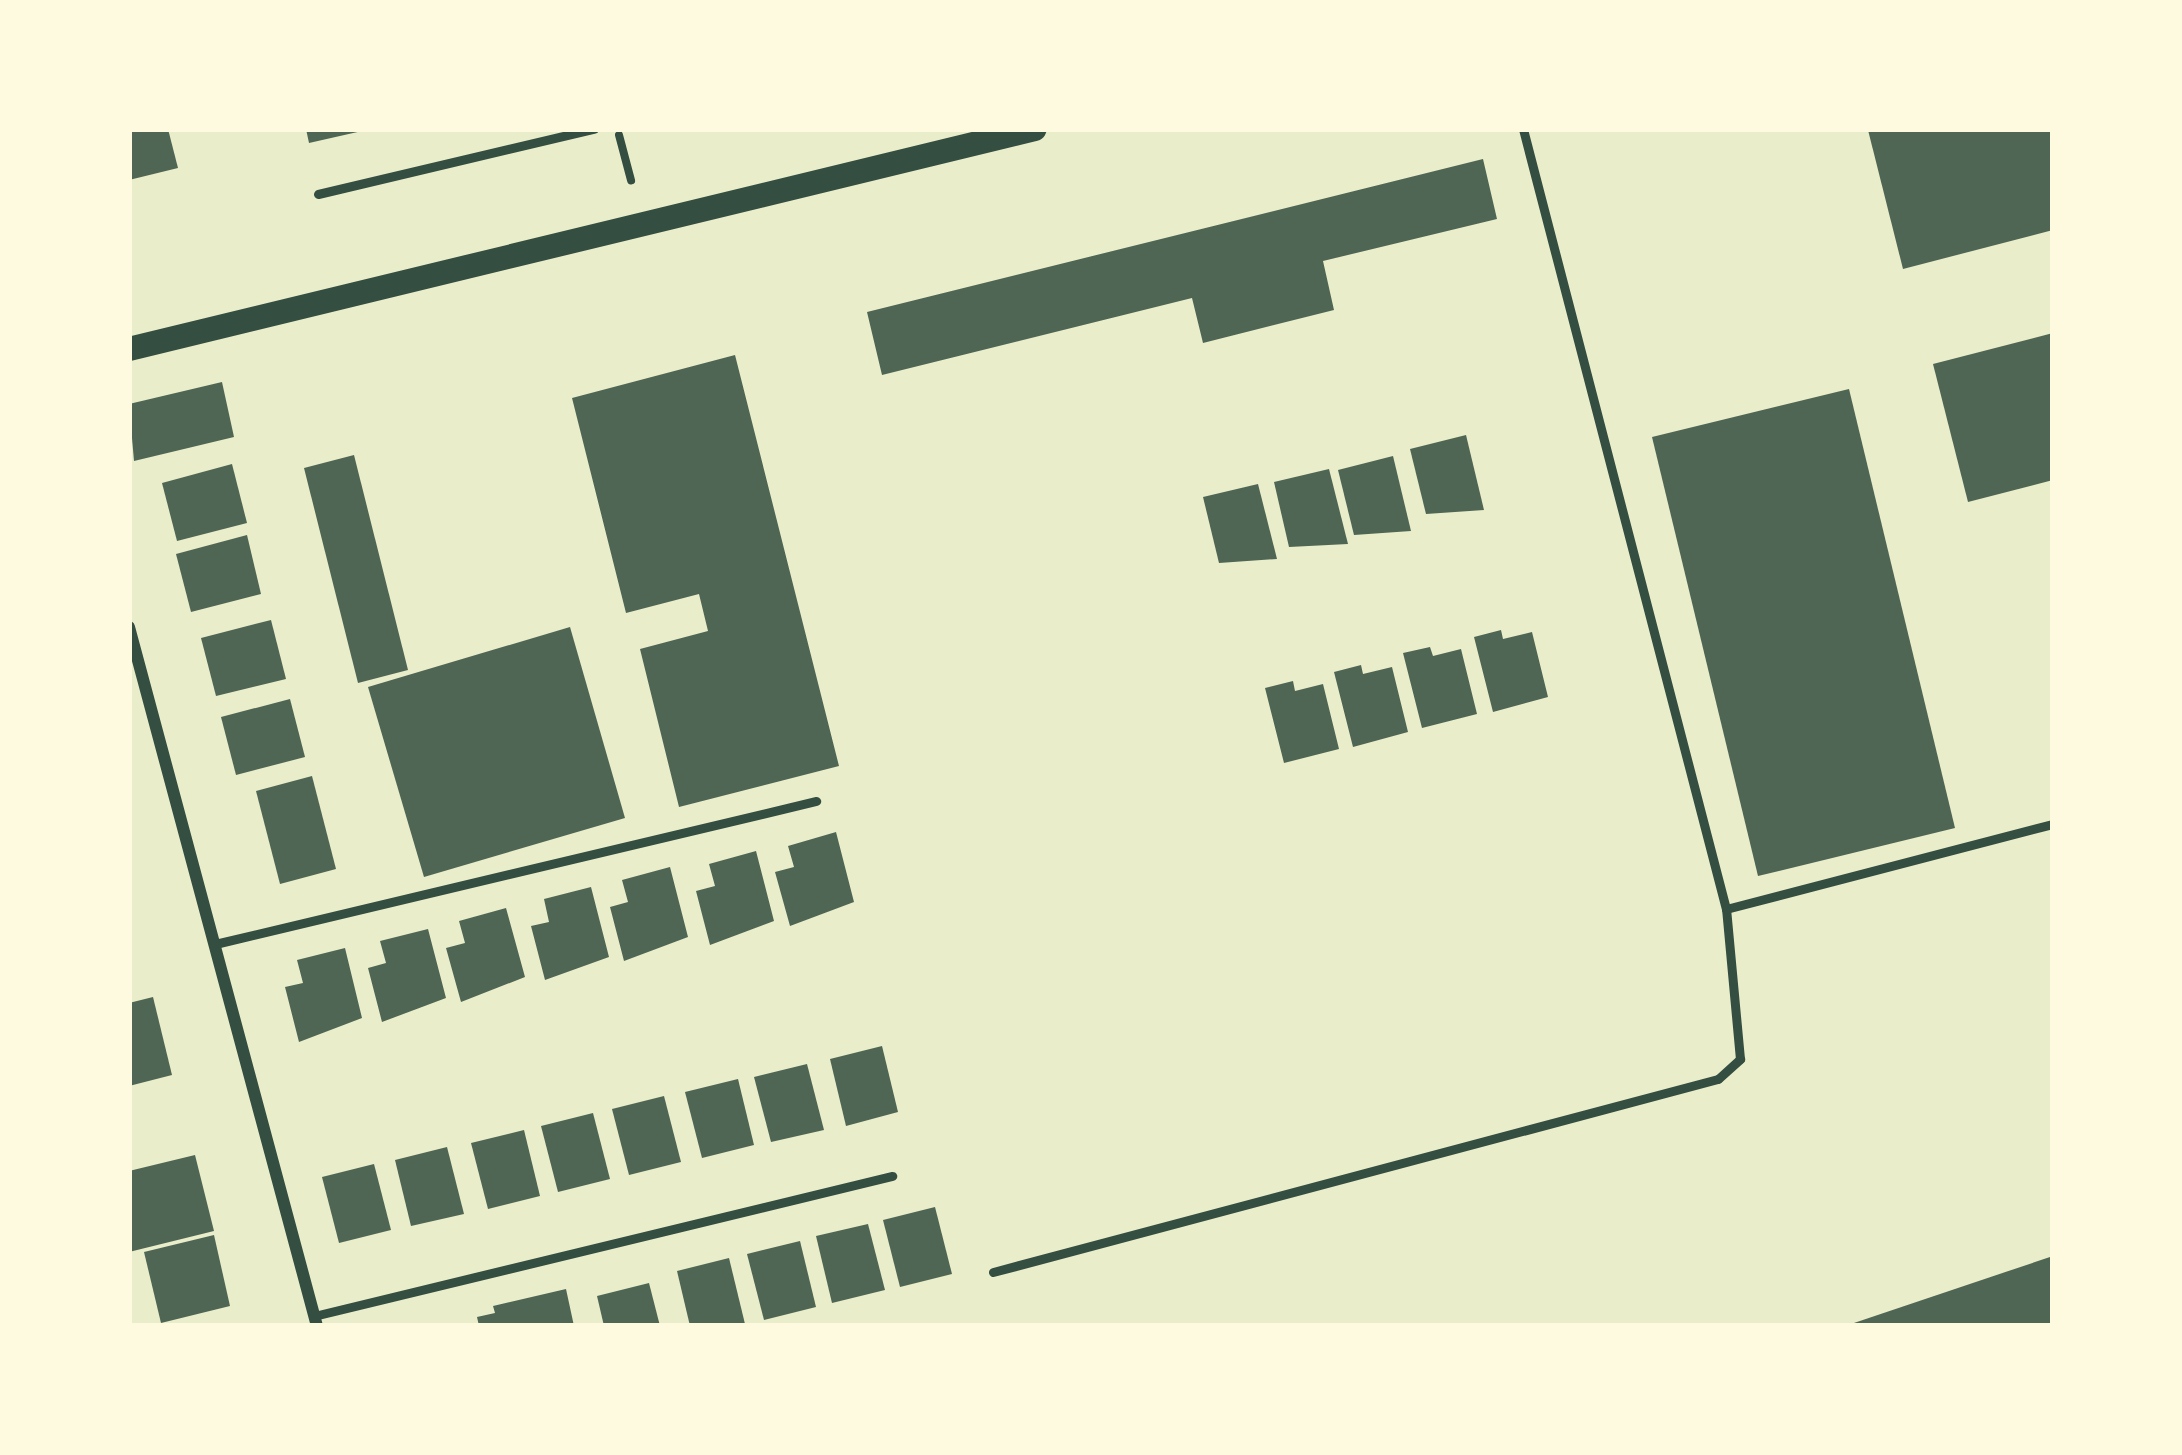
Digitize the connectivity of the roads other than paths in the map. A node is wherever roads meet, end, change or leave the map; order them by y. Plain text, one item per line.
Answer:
1 (594, 129) edge
2 (1035, 129) edge
3 (1523, 129) edge
4 (318, 194) dead end
5 (129, 349) edge
6 (129, 627) edge
7 (816, 801) dead end
8 (2053, 824) edge
9 (1726, 909) junction
10 (214, 944) junction
11 (892, 1176) dead end
12 (993, 1272) dead end
13 (316, 1321) edge

1 - 4 lane
2 - 5 main road
3 - 9 lane
6 - 10 street
7 - 10 lane
8 - 9 lane
9 - 12 lane
10 - 13 street
11 - 13 lane

